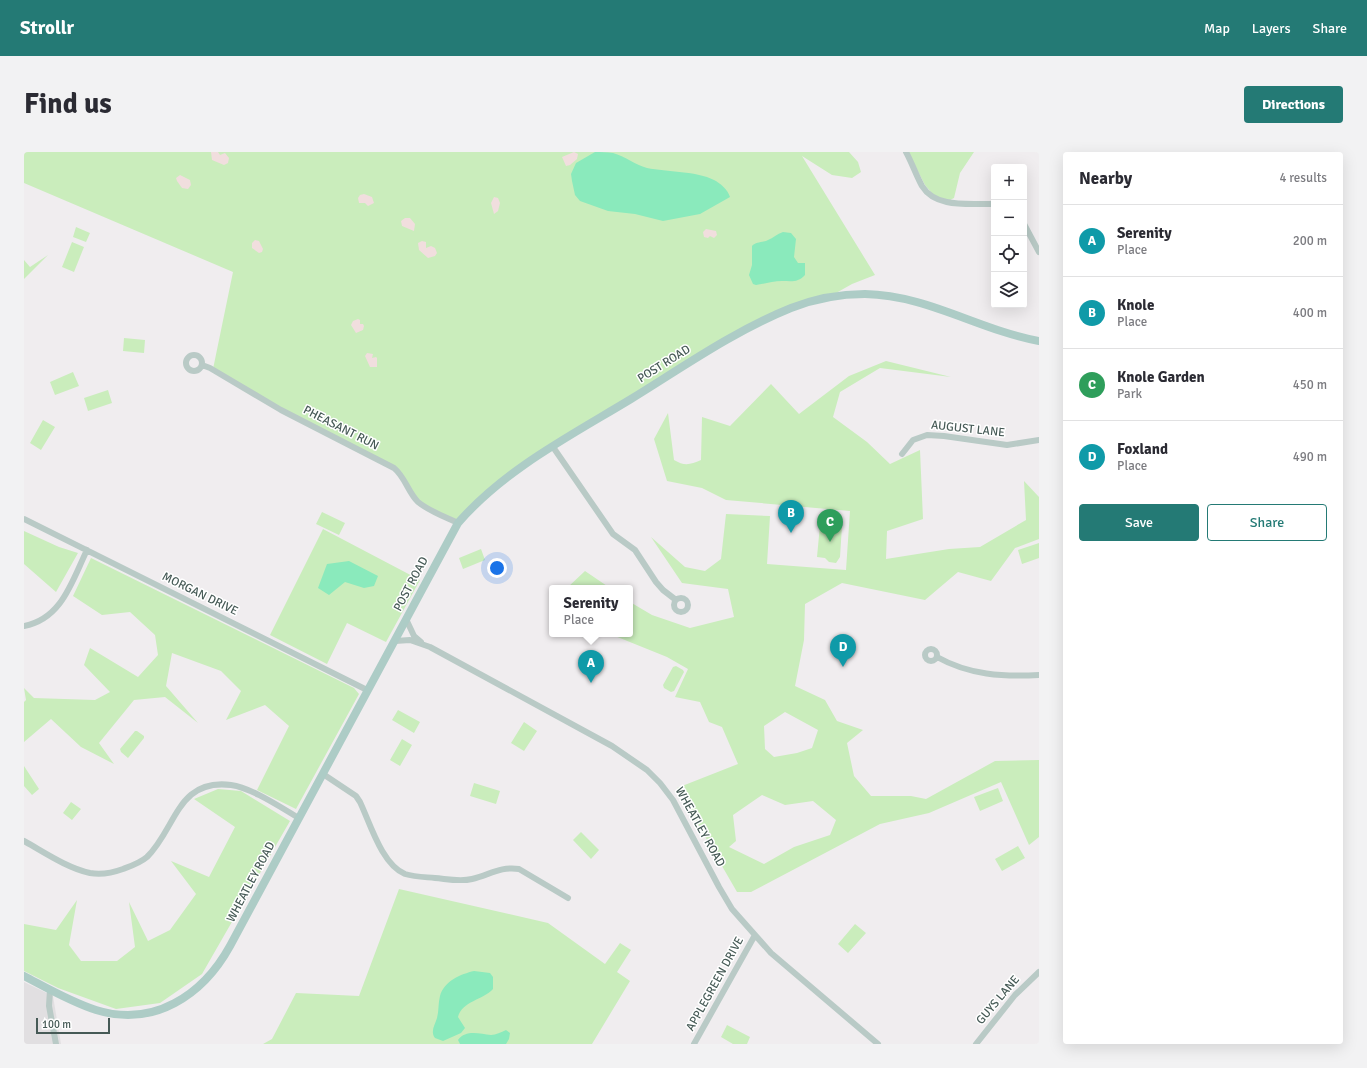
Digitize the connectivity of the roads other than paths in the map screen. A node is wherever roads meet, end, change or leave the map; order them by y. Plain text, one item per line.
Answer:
1 (906, 152) edge
2 (991, 204) edge
3 (1027, 230) edge
4 (1039, 252) edge
5 (1039, 341) edge
6 (202, 365) dead end
7 (1039, 440) edge
8 (553, 447) junction
9 (902, 454) dead end
10 (24, 519) edge
11 (458, 523) junction
12 (87, 550) junction
13 (676, 600) dead end
14 (406, 619) junction
15 (24, 626) edge
16 (395, 641) junction
17 (423, 643) junction
18 (937, 657) dead end
19 (1039, 675) edge
20 (367, 690) junction
21 (323, 774) junction
22 (299, 818) junction
23 (24, 840) edge
24 (568, 898) dead end
25 (755, 935) junction
26 (1039, 972) edge
27 (24, 976) edge
28 (50, 990) junction
29 (870, 1041) edge
30 (56, 1044) edge
31 (694, 1044) edge
32 (878, 1044) edge
33 (976, 1044) edge

1 - 2 street
3 - 4 street
5 - 8 main road, POST ROAD
6 - 11 street, PHEASANT RUN
7 - 9 street, AUGUST LANE
8 - 11 main road, POST ROAD
8 - 13 street
10 - 12 street, MORGAN DRIVE
11 - 14 main road, POST ROAD
12 - 15 street
12 - 20 street, MORGAN DRIVE
14 - 16 main road, POST ROAD
14 - 17 street, WHEATLEY ROAD
16 - 17 street, WHEATLEY ROAD
16 - 20 main road, WHEATLEY ROAD
17 - 25 street, WHEATLEY ROAD
18 - 19 street
20 - 21 main road, WHEATLEY ROAD
21 - 22 main road, WHEATLEY ROAD
21 - 24 street
22 - 23 street
22 - 28 main road, WHEATLEY ROAD
25 - 29 street, WHEATLEY ROAD
25 - 31 street, APPLEGREEN DRIVE
26 - 33 street, GUYS LANE
27 - 28 main road, WHEATLEY ROAD
28 - 30 street
29 - 32 street, WHEATLEY ROAD

